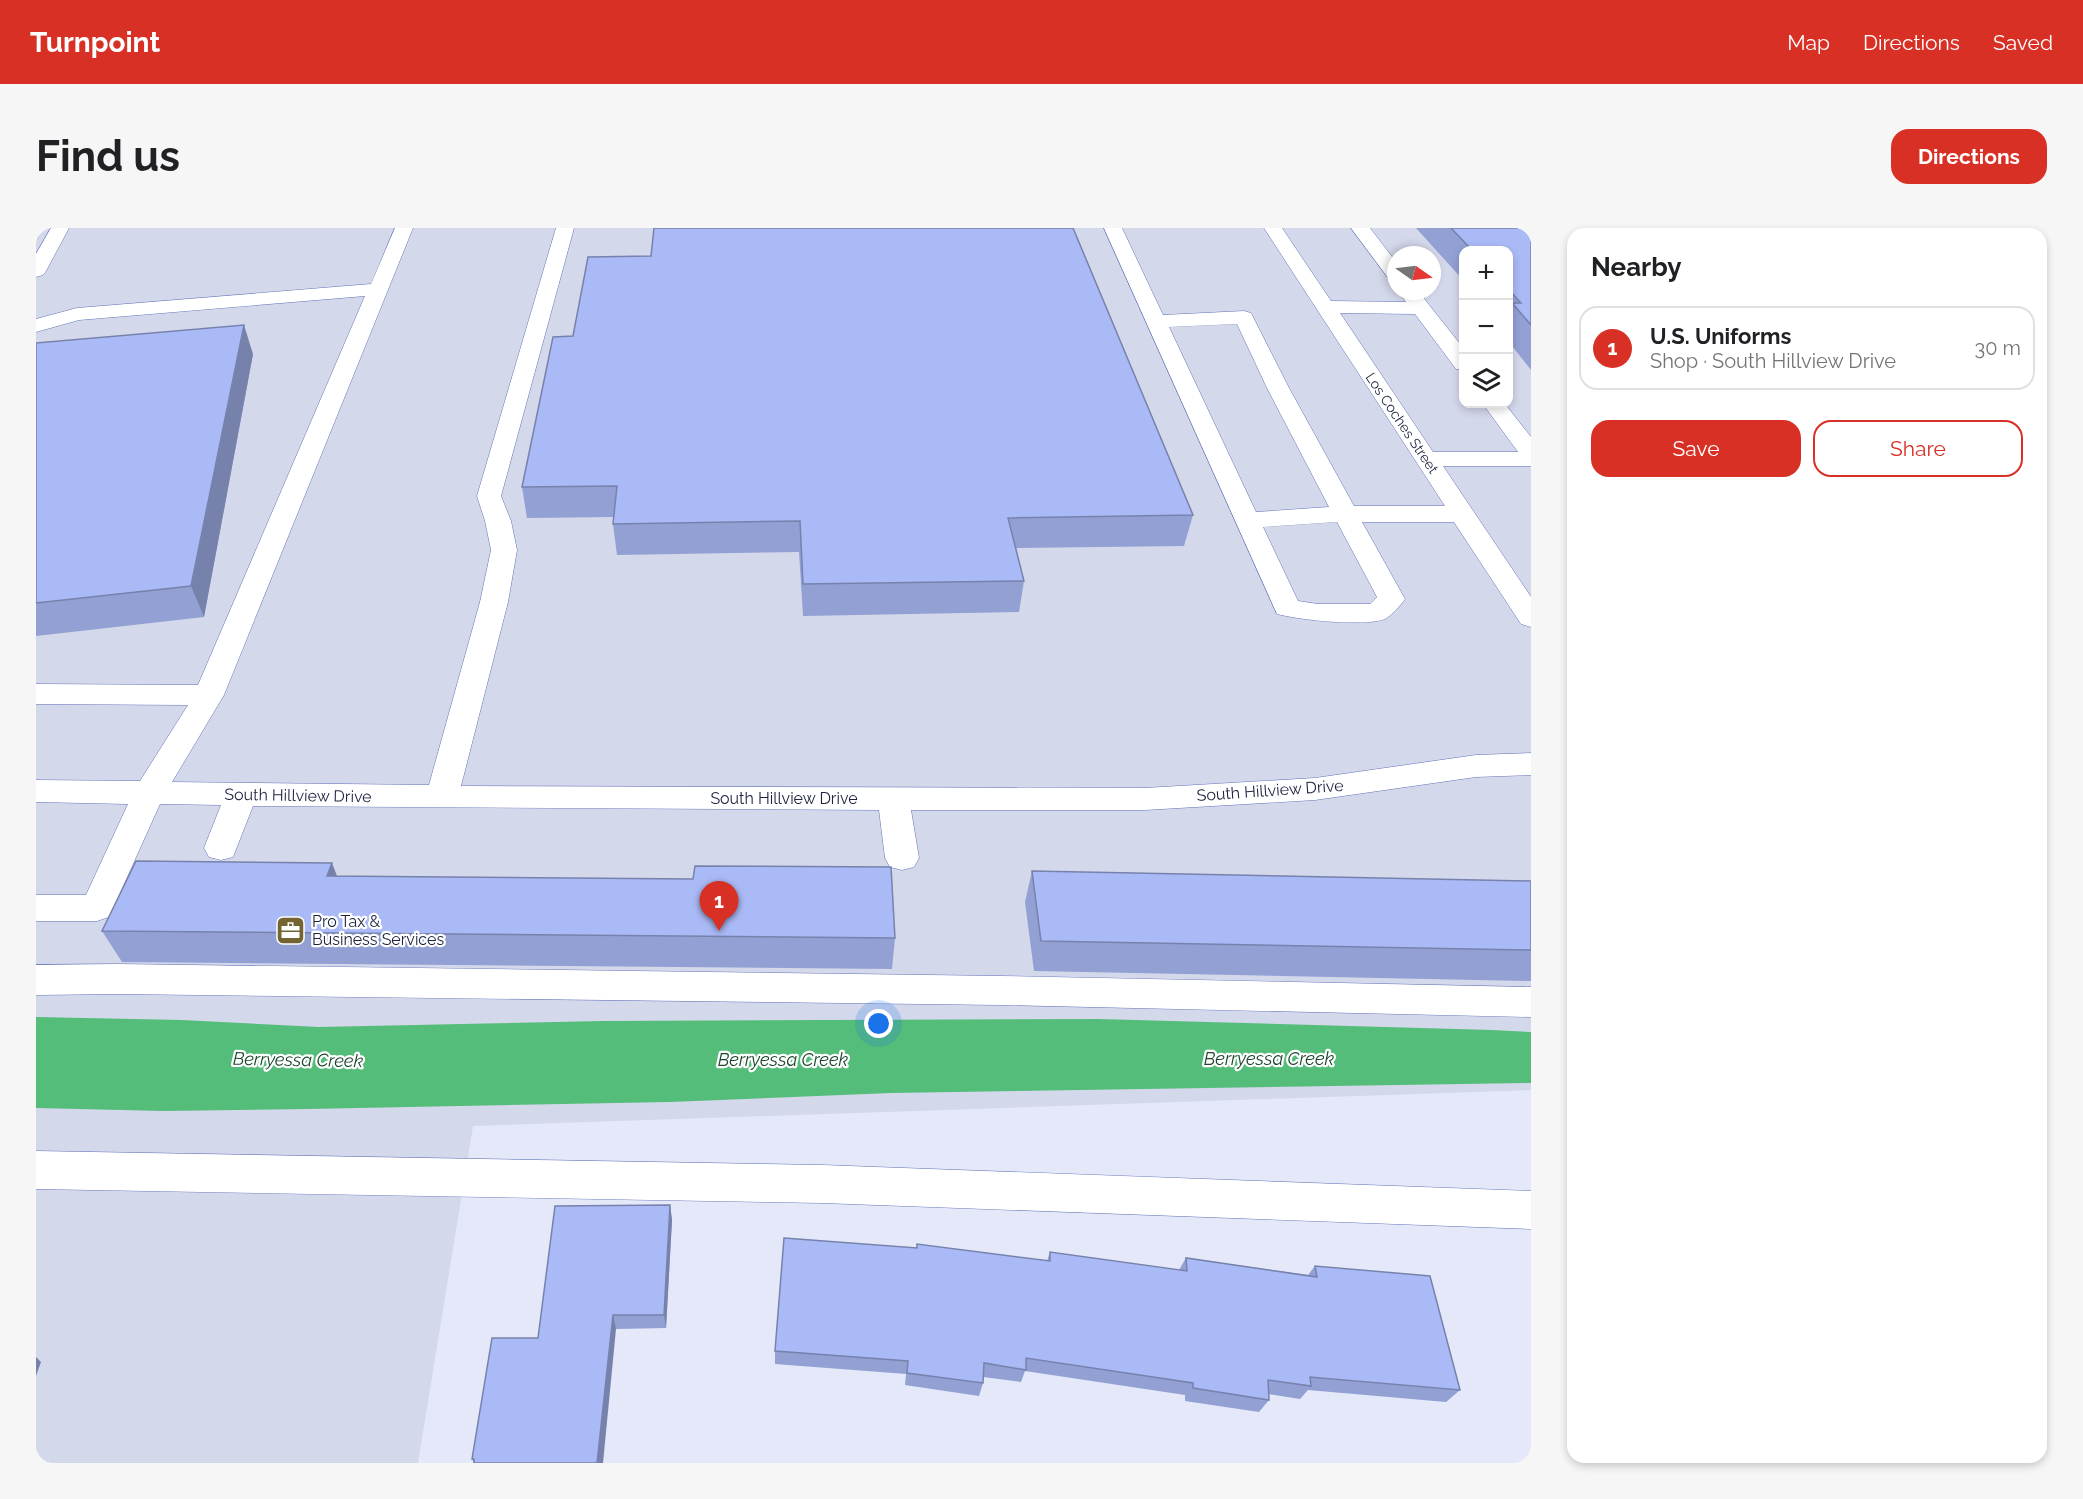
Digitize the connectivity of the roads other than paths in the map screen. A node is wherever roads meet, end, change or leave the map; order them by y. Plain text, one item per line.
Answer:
1 (60, 228) edge
2 (404, 228) edge
3 (565, 228) edge
4 (1113, 228) edge
5 (1273, 228) edge
6 (1360, 228) edge
7 (1387, 263) edge
8 (36, 271) edge
9 (379, 289) junction
10 (1415, 300) edge
11 (1325, 307) junction
12 (1421, 308) junction
13 (1156, 322) junction
14 (36, 326) edge
15 (1459, 357) edge
16 (1497, 408) edge
17 (1531, 453) edge
18 (1426, 459) junction
19 (1531, 459) edge
20 (1346, 514) junction
21 (1463, 514) junction
22 (1247, 520) junction
23 (1531, 618) edge
24 (36, 694) edge
25 (209, 695) junction
26 (1531, 764) edge
27 (36, 791) edge
28 (149, 793) junction
29 (241, 794) junction
30 (442, 797) junction
31 (893, 798) junction
32 (221, 848) dead end
33 (902, 858) dead end
34 (36, 908) edge
35 (36, 980) edge
36 (1531, 1002) edge
37 (36, 1170) edge
38 (1531, 1210) edge

1 - 8 street
2 - 9 street
3 - 30 street
4 - 13 street
5 - 11 street, Los Coches Street
6 - 7 street
9 - 14 street
9 - 25 street
10 - 12 street
11 - 12 street
11 - 18 street, Los Coches Street
12 - 15 street
13 - 20 street
13 - 22 street
16 - 17 street
18 - 19 street
18 - 21 street, Los Coches Street
20 - 21 street
20 - 22 street
20 - 22 street
21 - 23 street, Los Coches Street
24 - 25 street
25 - 28 street
26 - 31 street, South Hillview Drive
27 - 28 street, South Hillview Drive
28 - 29 street, South Hillview Drive
28 - 34 street
29 - 30 street, South Hillview Drive
29 - 32 street
30 - 31 street, South Hillview Drive
31 - 33 street
35 - 36 street
37 - 38 street

